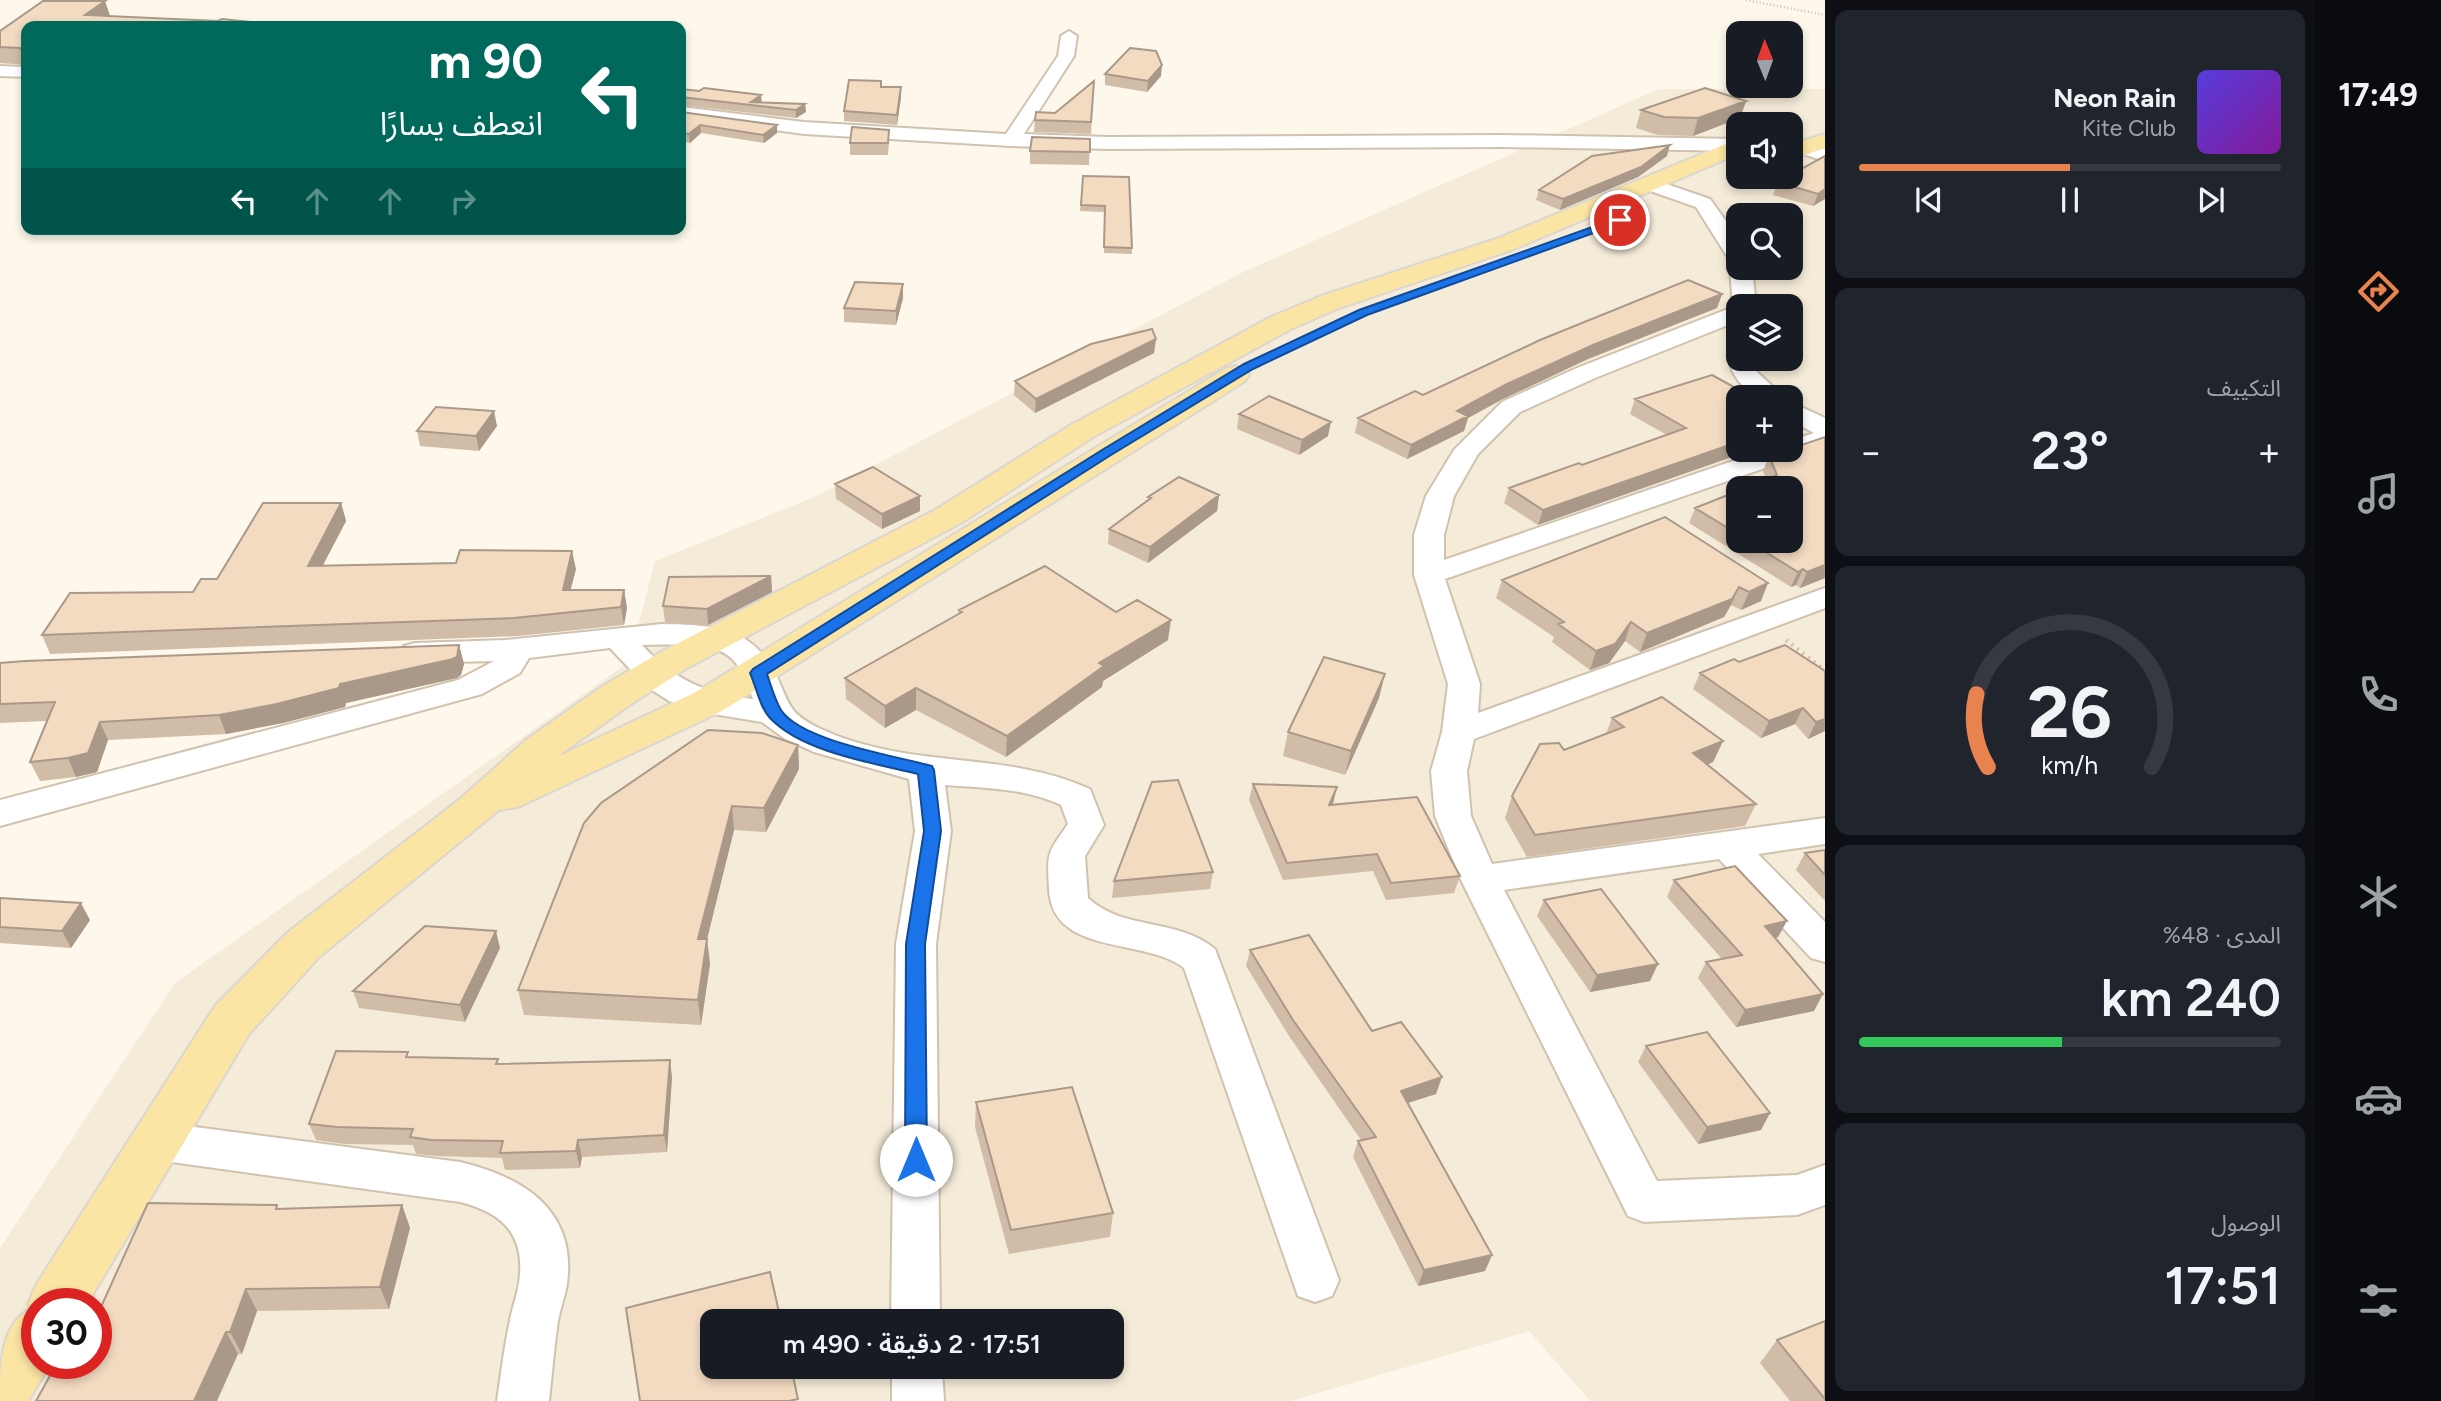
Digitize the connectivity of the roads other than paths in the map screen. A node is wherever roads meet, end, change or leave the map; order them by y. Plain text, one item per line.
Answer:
1 (1069, 36) dead end
2 (0, 71) edge
3 (21, 72) edge
4 (686, 113) edge
5 (1011, 140) junction
6 (1726, 146) edge
7 (1803, 150) edge
8 (1726, 151) edge
9 (1825, 155) edge
10 (1726, 179) edge
11 (1650, 184) junction
12 (1685, 196) junction
13 (1726, 236) edge
14 (1726, 318) edge
15 (1743, 371) edge
16 (1755, 385) edge
17 (1803, 417) edge
18 (1825, 428) edge
19 (1825, 438) edge
20 (1635, 504) junction
21 (1670, 526) edge
22 (1429, 575) junction
23 (1789, 604) edge
24 (719, 638) junction
25 (619, 639) junction
26 (518, 649) junction
27 (383, 654) edge
28 (758, 673) junction
29 (650, 674) junction
30 (708, 702) junction
31 (775, 714) junction
32 (1460, 732) junction
33 (926, 770) junction
34 (475, 809) junction
35 (0, 813) edge
36 (1825, 831) edge
37 (1728, 845) junction
38 (1480, 880) junction
39 (1825, 947) edge
40 (157, 1141) junction
41 (1825, 1185) edge
42 (1315, 1280) dead end
43 (65, 1288) edge
44 (916, 1309) edge
45 (21, 1360) edge
46 (917, 1379) edge
47 (0, 1393) edge
48 (523, 1401) edge
49 (918, 1401) edge

1 - 5 street
2 - 3 street
4 - 5 street
5 - 6 street
7 - 9 street
8 - 11 main road
10 - 12 main road
11 - 12 street
11 - 24 main road
12 - 13 street
12 - 28 main road
14 - 22 street
15 - 16 street
17 - 18 street
19 - 20 street
20 - 21 street
20 - 22 street
22 - 32 street
23 - 32 street
24 - 25 street
24 - 28 street
24 - 29 main road
25 - 26 street
25 - 29 street
26 - 27 street
26 - 35 street
28 - 30 main road
28 - 31 street
29 - 30 street
29 - 34 main road
30 - 31 street
30 - 34 main road
31 - 33 street
32 - 38 street
33 - 42 street
33 - 44 street
34 - 40 main road
36 - 37 street
37 - 38 street
37 - 39 street
38 - 41 street
40 - 43 main road
40 - 48 street
45 - 47 main road
46 - 49 street

